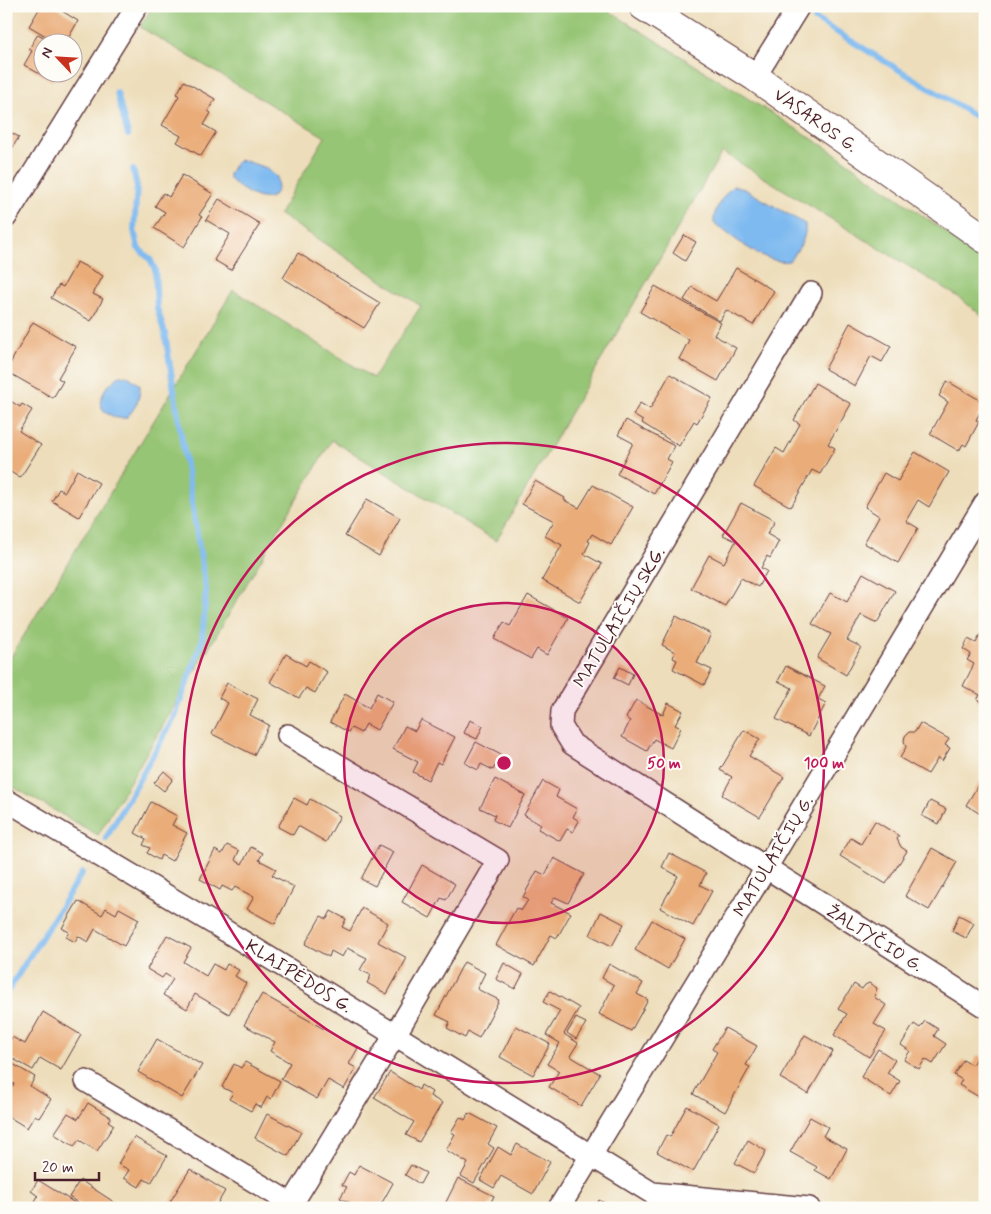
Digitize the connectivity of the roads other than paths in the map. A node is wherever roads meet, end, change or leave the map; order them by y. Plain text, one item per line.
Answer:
1 (137, 6) edge
2 (643, 6) edge
3 (800, 6) edge
4 (755, 77) junction
5 (6, 217) edge
6 (985, 239) edge
7 (811, 293) dead end
8 (985, 503) edge
9 (288, 735) dead end
10 (6, 800) edge
11 (766, 868) junction
12 (985, 1007) edge
13 (395, 1035) junction
14 (86, 1081) dead end
15 (591, 1154) junction
16 (559, 1208) edge
17 (809, 1208) edge

1 - 5 street
2 - 4 main road, VASAROS G.
3 - 4 street
4 - 6 main road, VASAROS G.
7 - 11 street, MATULAIČIŲ SKG.
8 - 11 street, MATULAIČIŲ G.
9 - 13 street
10 - 13 street, KLAIPĖDOS G.
11 - 12 street, ŽALTYČIO G.
11 - 15 street, MATULAIČIŲ G.
13 - 14 street
13 - 15 street, KLAIPĖDOS G.
15 - 16 street, MATULAIČIŲ G.
15 - 17 street, KLAIPĖDOS G.

